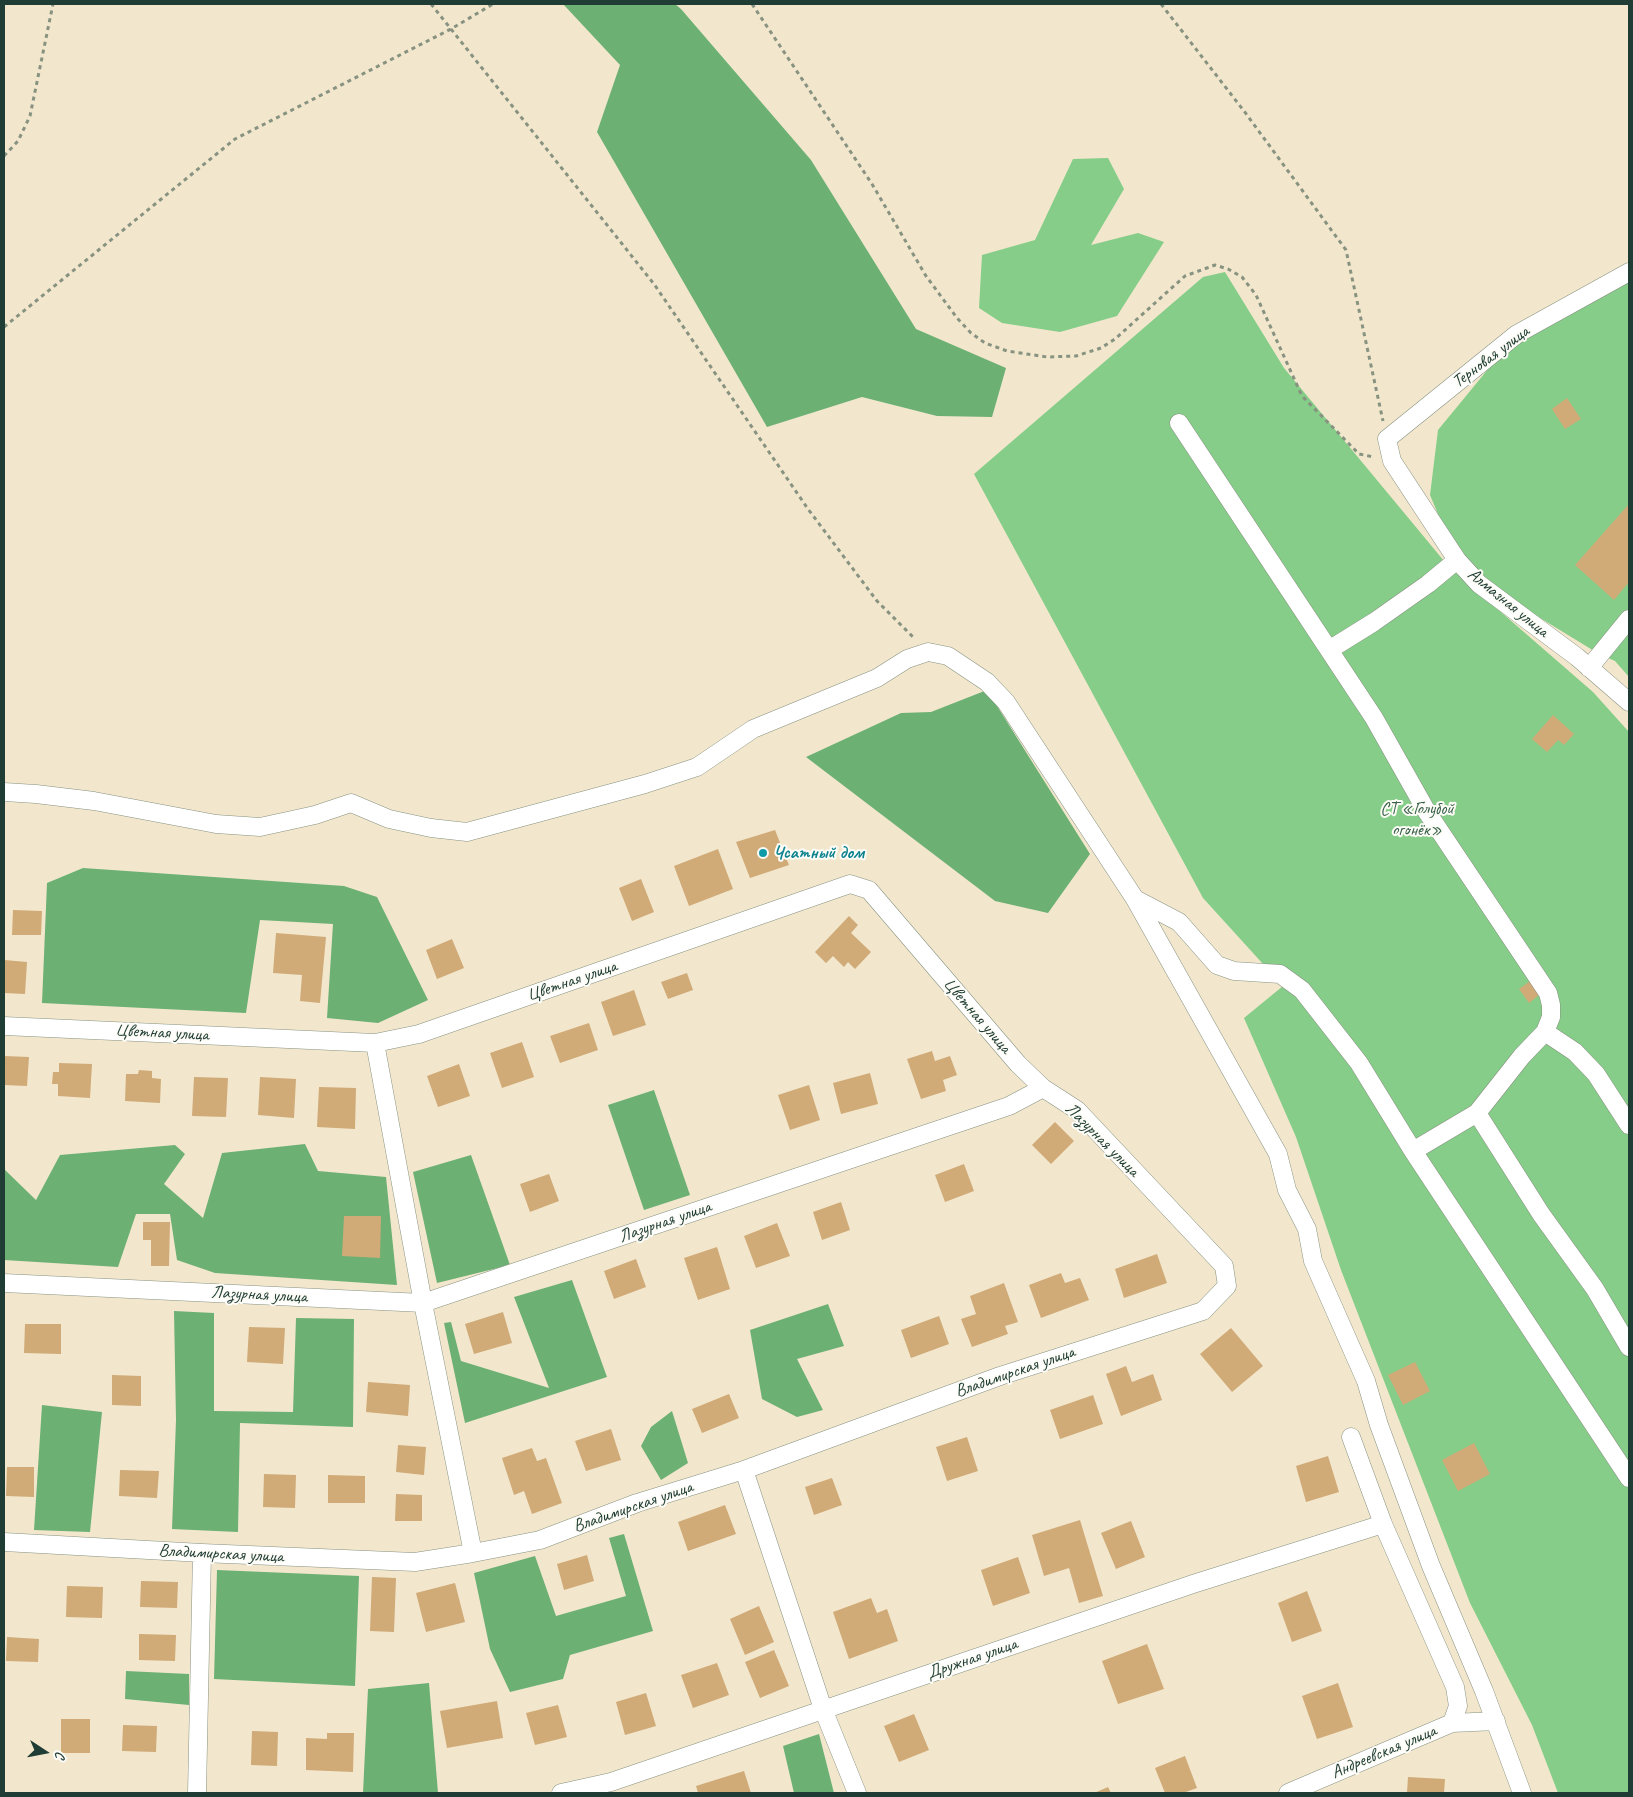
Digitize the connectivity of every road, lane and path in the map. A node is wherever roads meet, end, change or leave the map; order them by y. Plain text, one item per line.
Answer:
1 (53, 4) edge
2 (431, 4) edge
3 (493, 4) edge
4 (752, 4) edge
5 (1161, 4) edge
6 (451, 29) junction
7 (4, 156) edge
8 (1629, 272) edge
9 (4, 327) edge
10 (1179, 423) dead end
11 (1387, 439) junction
12 (1392, 461) junction
13 (1457, 560) junction
14 (1629, 620) edge
15 (1329, 650) junction
16 (928, 652) junction
17 (1589, 668) junction
18 (1629, 702) edge
19 (4, 792) edge
20 (1135, 899) junction
21 (4, 1026) edge
22 (1545, 1032) junction
23 (375, 1043) junction
24 (1043, 1088) junction
25 (1477, 1113) junction
26 (1629, 1125) edge
27 (1413, 1151) junction
28 (4, 1282) edge
29 (1227, 1286) joint
30 (423, 1304) junction
31 (1629, 1347) edge
32 (1352, 1437) dead end
33 (744, 1470) junction
34 (1629, 1478) edge
35 (1383, 1524) junction
36 (4, 1542) edge
37 (202, 1553) junction
38 (473, 1553) junction
39 (1431, 1566) junction
40 (1406, 1578) junction
41 (823, 1709) junction
42 (1496, 1721) junction
43 (1452, 1723) junction
44 (197, 1793) edge
45 (561, 1793) edge
46 (857, 1793) edge
47 (1288, 1793) edge
48 (1522, 1793) edge

1 - 7 path
2 - 6 path
3 - 6 path
4 - 12 path
5 - 11 path
6 - 9 path
6 - 16 path
8 - 11 street, Терновая улица
10 - 15 street
11 - 12 street
12 - 13 street, Алмазная улица
13 - 15 street
13 - 17 street, Алмазная улица
14 - 17 street
15 - 22 street
16 - 19 street
16 - 20 street
17 - 18 street, Алмазная улица
20 - 27 street
20 - 39 street
21 - 23 street, Цветная улица
22 - 25 street
22 - 26 street
23 - 24 street, Цветная улица
23 - 30 street
24 - 29 street, Лазурная улица
24 - 30 street, Лазурная улица
25 - 27 street
25 - 31 street
27 - 34 street
28 - 30 street, Лазурная улица
29 - 33 street, Владимирская улица
30 - 38 street
32 - 35 street
33 - 38 street, Владимирская улица
33 - 41 street
35 - 40 street
35 - 41 street, Дружная улица
36 - 37 street, Владимирская улица
37 - 38 street, Владимирская улица
37 - 44 street
39 - 40 street
39 - 42 street
40 - 43 street
41 - 45 street, Дружная улица
41 - 46 street
42 - 43 street
42 - 48 street
43 - 47 street, Андреевская улица

